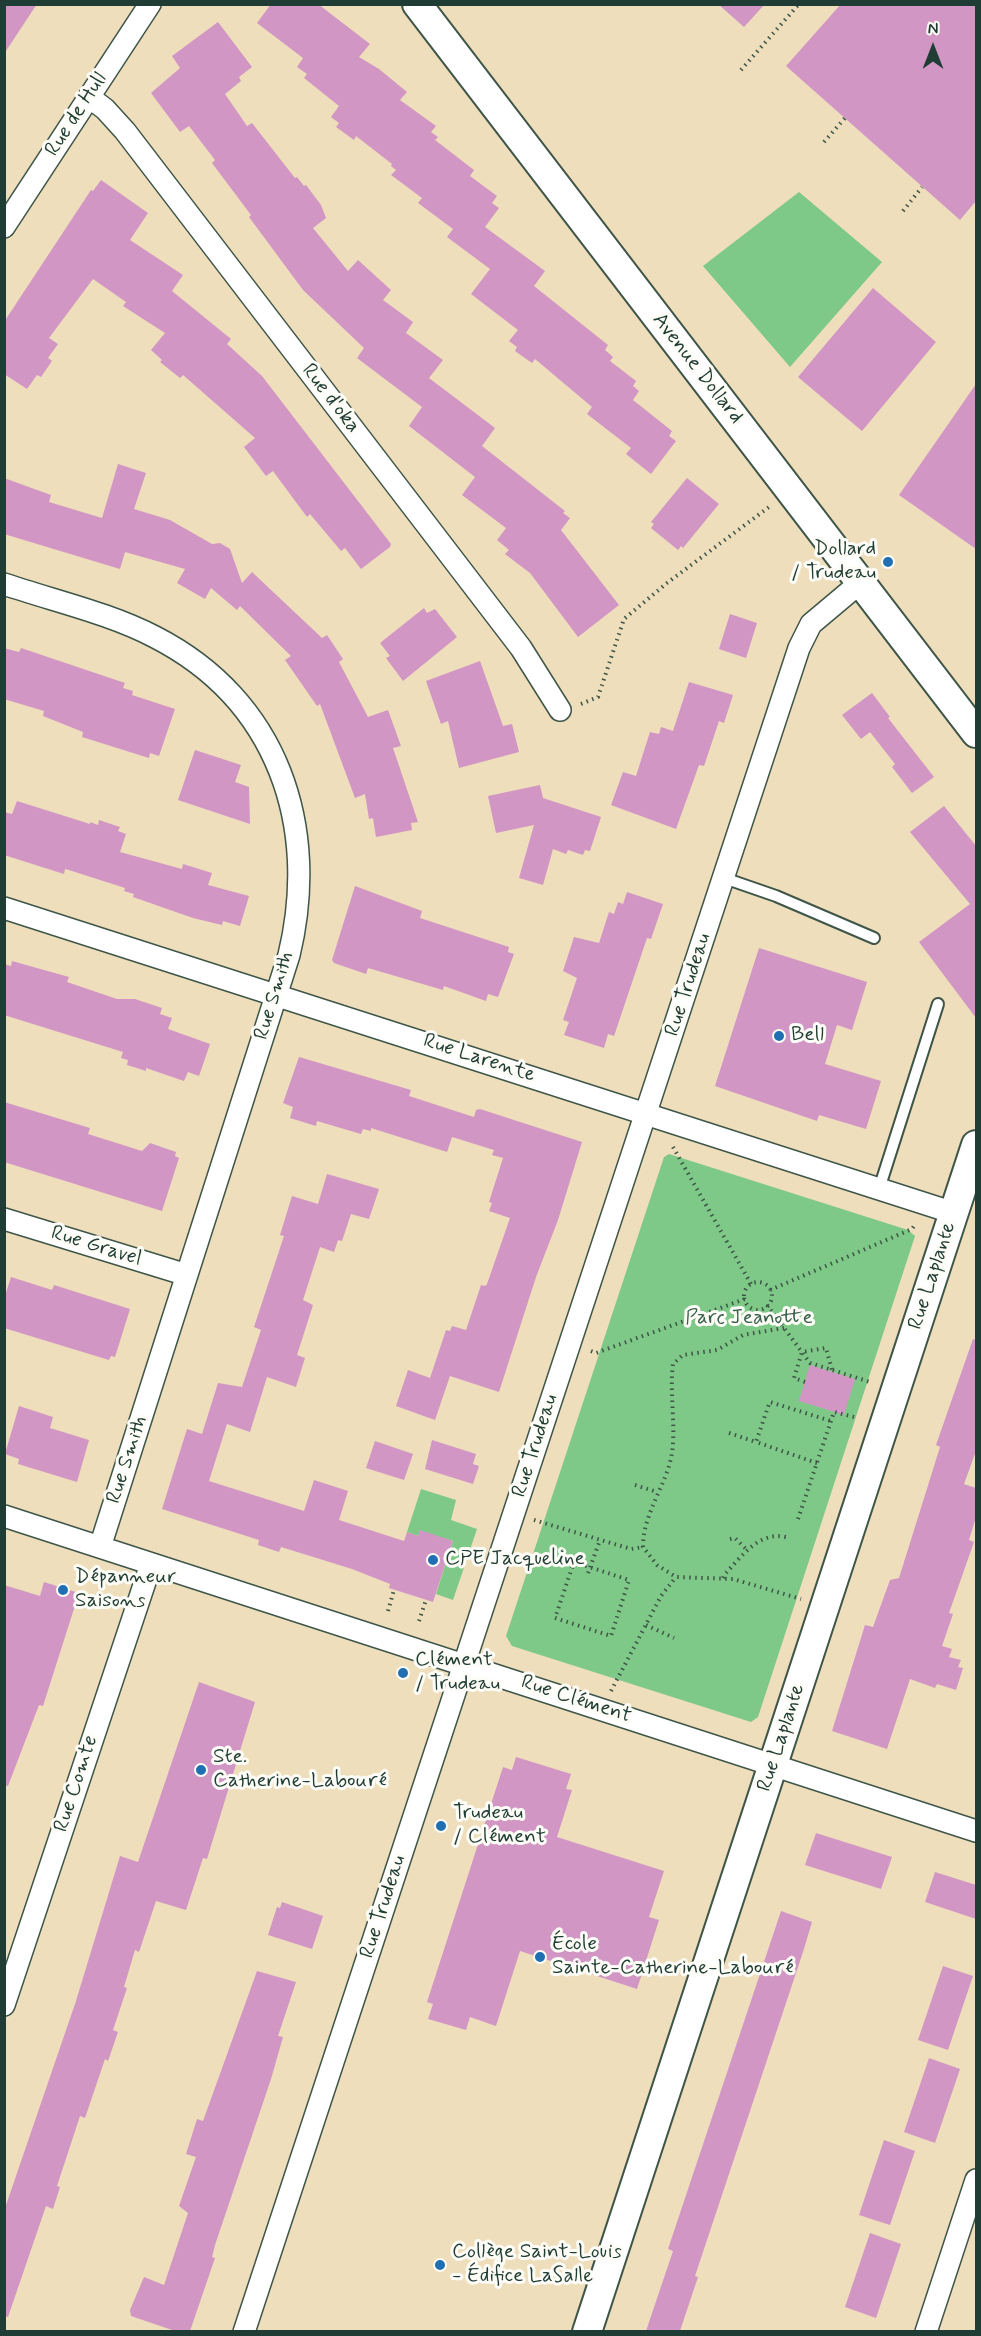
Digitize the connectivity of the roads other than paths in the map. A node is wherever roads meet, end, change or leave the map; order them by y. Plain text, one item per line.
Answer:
1 (150, 4) edge
2 (417, 4) edge
3 (89, 97) junction
4 (4, 226) edge
5 (861, 582) junction
6 (4, 584) edge
7 (963, 701) edge
8 (560, 710) dead end
9 (976, 734) edge
10 (724, 878) junction
11 (4, 908) edge
12 (874, 939) dead end
13 (277, 995) junction
14 (938, 1005) dead end
15 (646, 1113) junction
16 (976, 1145) edge
17 (879, 1189) junction
18 (954, 1213) junction
19 (4, 1220) edge
20 (187, 1275) junction
21 (4, 1516) edge
22 (100, 1547) junction
23 (151, 1564) junction
24 (464, 1665) junction
25 (774, 1765) junction
26 (976, 1831) edge
27 (4, 2005) edge
28 (976, 2180) edge
29 (244, 2331) edge
30 (587, 2331) edge
31 (926, 2331) edge

1 - 3 street, Rue de Hull
2 - 5 street, Avenue Dollard
3 - 4 street, Rue de Hull
3 - 8 street, Rue d'oka
5 - 7 street, Avenue Dollard
5 - 10 street, Rue Trudeau
6 - 13 street, Rue Smith
7 - 9 street, Avenue Dollard
10 - 12 lane
10 - 15 street, Rue Trudeau
11 - 13 street, Rue Larente
13 - 15 street, Rue Larente
13 - 20 street, Rue Smith
14 - 17 lane
15 - 17 street, Rue Larente
15 - 24 street, Rue Trudeau
16 - 18 street, Rue Laplante
17 - 18 street, Rue Larente
18 - 25 street, Rue Laplante
19 - 20 street, Rue Gravel
20 - 22 street, Rue Smith
21 - 22 street, Rue Clément
22 - 23 street, Rue Clément
23 - 24 street, Rue Clément
23 - 27 street, Rue Comte
24 - 25 street, Rue Clément
24 - 29 street, Rue Trudeau
25 - 26 street, Rue Clément
25 - 30 street, Rue Laplante
28 - 31 street

